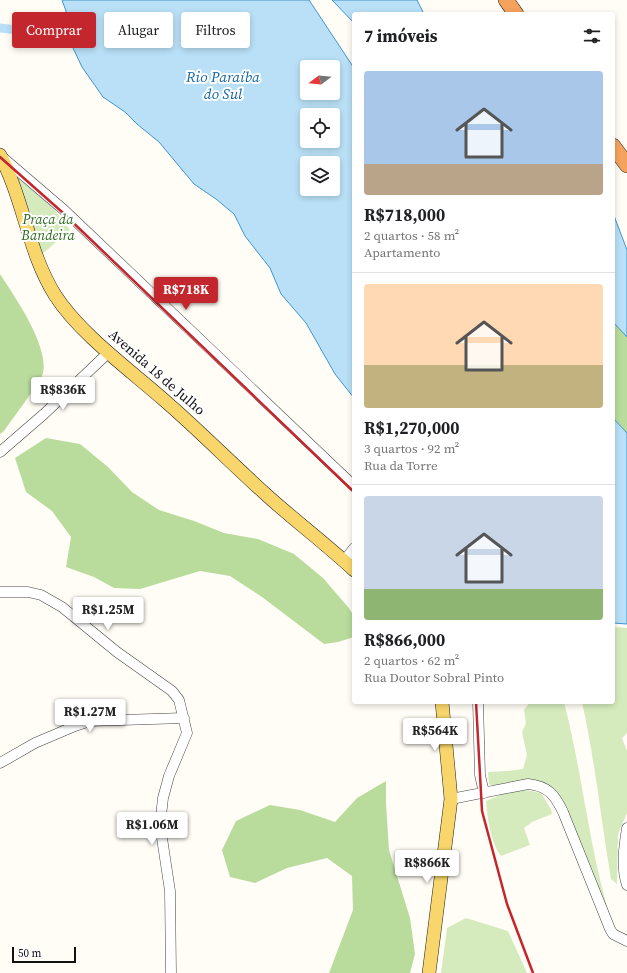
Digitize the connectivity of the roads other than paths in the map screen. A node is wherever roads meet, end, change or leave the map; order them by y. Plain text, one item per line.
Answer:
1 (506, 0) edge
2 (515, 12) edge
3 (615, 149) edge
4 (0, 155) edge
5 (627, 165) edge
6 (109, 352) junction
7 (0, 452) edge
8 (352, 484) edge
9 (352, 551) edge
10 (344, 561) junction
11 (352, 568) edge
12 (0, 592) edge
13 (442, 704) edge
14 (478, 704) edge
15 (184, 718) junction
16 (0, 763) edge
17 (484, 793) junction
18 (451, 799) junction
19 (627, 828) edge
20 (627, 885) edge
21 (627, 941) edge
22 (171, 973) edge
23 (429, 973) edge

1 - 2 highway
3 - 5 highway
4 - 6 main road, Avenida 18 de Julho
4 - 8 street
6 - 7 street
6 - 10 main road, Avenida 18 de Julho
9 - 10 street
10 - 11 main road, Avenida 18 de Julho
12 - 15 street
13 - 18 main road
14 - 17 street
15 - 16 street
15 - 22 street
17 - 18 street
17 - 21 street
18 - 23 main road
19 - 20 street

